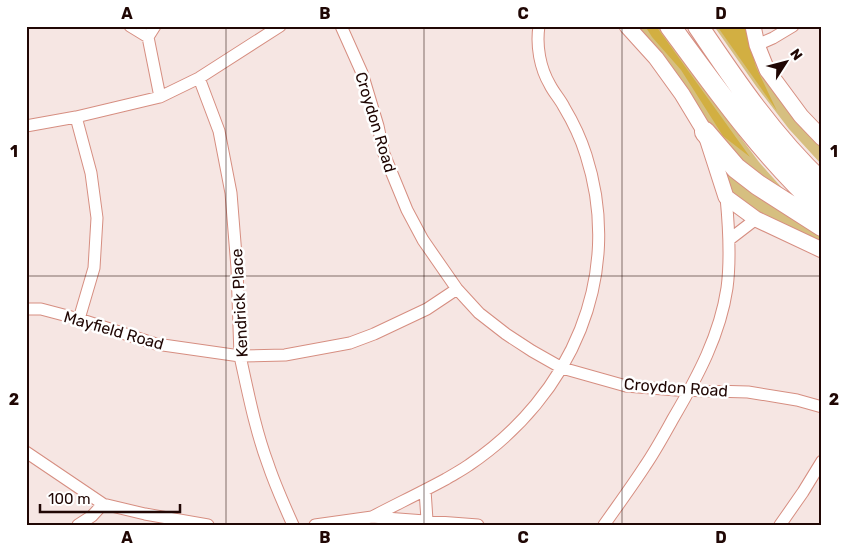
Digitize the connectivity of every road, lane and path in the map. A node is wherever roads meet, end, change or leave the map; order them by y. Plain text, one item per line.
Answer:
1 (130, 26) edge
2 (155, 26) edge
3 (280, 26) edge
4 (341, 26) edge
5 (538, 26) edge
6 (628, 26) edge
7 (670, 26) edge
8 (698, 26) edge
9 (754, 26) edge
10 (793, 26) edge
11 (148, 38) junction
12 (757, 46) junction
13 (199, 78) junction
14 (160, 97) junction
15 (76, 116) junction
16 (26, 126) edge
17 (705, 132) junction
18 (822, 138) edge
19 (822, 183) edge
20 (726, 197) junction
21 (822, 209) edge
22 (756, 219) junction
23 (822, 226) edge
24 (730, 239) junction
25 (822, 250) edge
26 (457, 289) junction
27 (26, 309) edge
28 (79, 319) junction
29 (240, 356) junction
30 (562, 368) junction
31 (690, 391) junction
32 (822, 407) edge
33 (26, 452) edge
34 (822, 462) edge
35 (426, 490) junction
36 (103, 504) junction
37 (372, 517) junction
38 (427, 520) junction
39 (190, 523) edge
40 (78, 525) edge
41 (208, 525) edge
42 (293, 525) edge
43 (315, 525) edge
44 (478, 525) edge
45 (604, 525) edge
46 (780, 525) edge

1 - 11 street
2 - 11 street
3 - 13 street
4 - 26 street, Croydon Road
5 - 30 street
6 - 17 main road
7 - 21 highway
8 - 19 highway
9 - 12 main road
10 - 12 street
11 - 14 street
12 - 18 main road
13 - 14 street
13 - 29 street, Kendrick Place
14 - 15 street
15 - 16 street
15 - 28 street
17 - 20 main road
17 - 23 highway
20 - 22 main road
20 - 24 street
22 - 24 street
22 - 25 main road
24 - 31 street
26 - 29 street, Mayfield Road
26 - 30 street, Croydon Road
27 - 28 street, Mayfield Road
28 - 29 street, Mayfield Road
29 - 42 street, Kendrick Place
30 - 31 street, Croydon Road
30 - 35 street
31 - 32 street, Croydon Road
31 - 45 street
33 - 36 street
34 - 46 street
35 - 37 street
35 - 38 street
36 - 39 street
36 - 40 street
37 - 38 street
37 - 43 street
38 - 44 street
39 - 41 street

